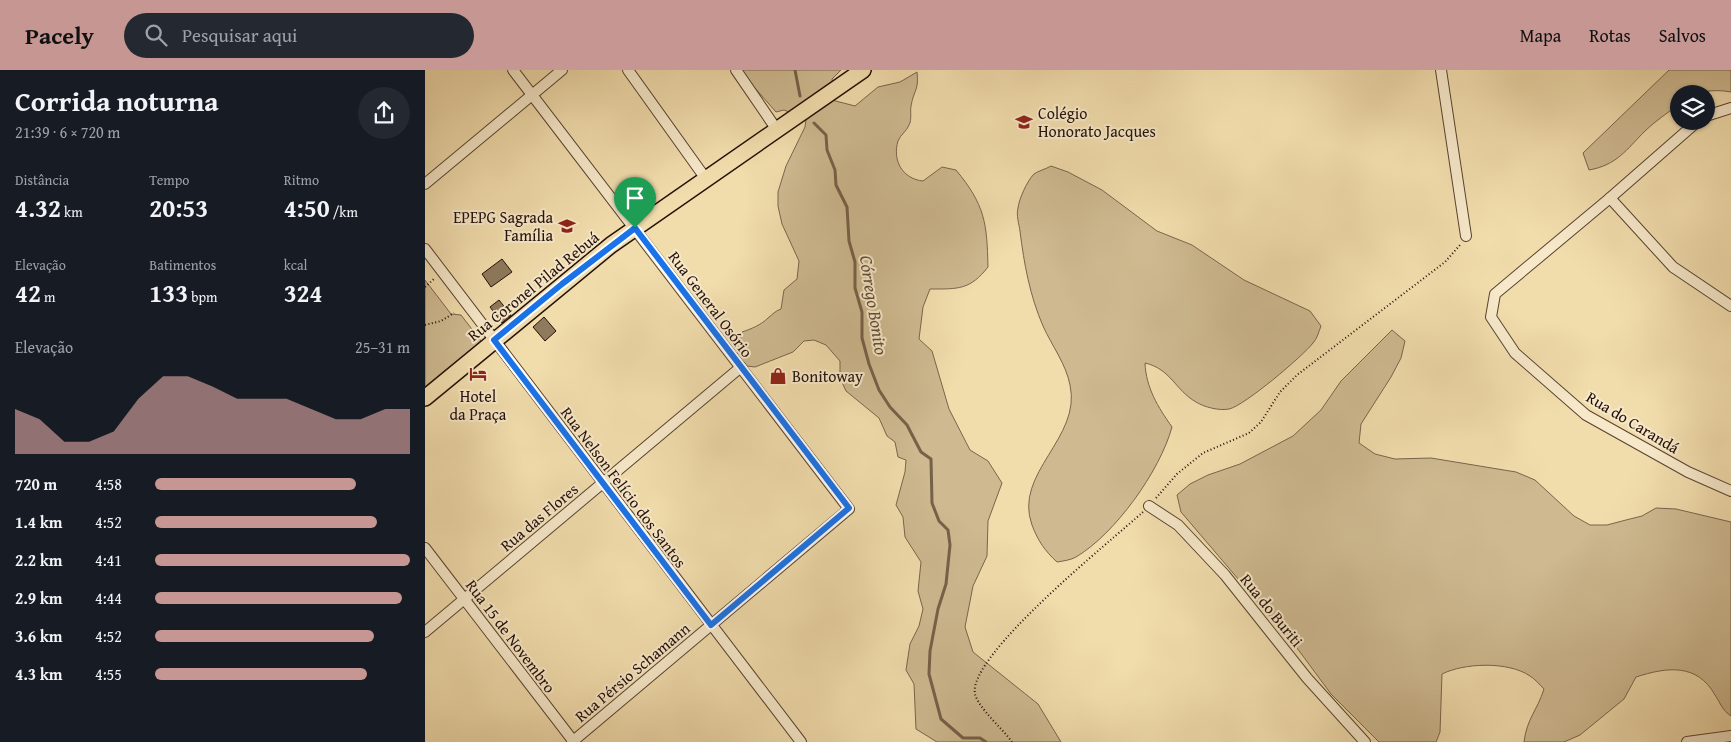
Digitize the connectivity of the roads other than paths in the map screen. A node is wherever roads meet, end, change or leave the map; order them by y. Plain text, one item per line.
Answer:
1 (513, 70) edge
2 (562, 70) edge
3 (628, 70) edge
4 (736, 70) edge
5 (863, 70) edge
6 (1441, 70) edge
7 (531, 95) junction
8 (1731, 108) edge
9 (1715, 113) edge
10 (777, 130) junction
11 (1688, 130) edge
12 (706, 179) junction
13 (425, 184) edge
14 (1611, 198) junction
15 (635, 228) junction
16 (1467, 236) road end
17 (425, 249) edge
18 (1731, 306) edge
19 (494, 340) junction
20 (741, 367) junction
21 (425, 398) edge
22 (603, 483) junction
23 (1731, 491) edge
24 (1149, 506) road end
25 (849, 508) joint
26 (425, 548) edge
27 (464, 599) junction
28 (711, 625) junction
29 (425, 632) edge
30 (1731, 736) edge
31 (573, 742) edge
32 (801, 742) edge
33 (1365, 742) edge
34 (1687, 742) edge

1 - 7 street, Rua General Osório
2 - 7 street
3 - 12 street
4 - 10 street
5 - 10 main road, Rua Coronel Pilad Rebuá
6 - 16 street
7 - 13 street
7 - 15 street, Rua General Osório
8 - 9 street
10 - 12 main road, Rua Coronel Pilad Rebuá
11 - 14 street
12 - 15 main road, Rua Coronel Pilad Rebuá
14 - 18 street
14 - 23 street, Rua do Carandá
15 - 19 main road, Rua Coronel Pilad Rebuá
15 - 20 street, Rua General Osório
17 - 19 street, Rua Nelson Felício dos Santos
19 - 21 main road, Rua Coronel Pilad Rebuá
19 - 22 street, Rua Nelson Felício dos Santos
20 - 22 street, Rua das Flores
20 - 25 street, Rua General Osório
22 - 27 street, Rua das Flores
22 - 28 street, Rua Nelson Felício dos Santos
24 - 33 street, Rua do Buriti
25 - 28 street, Rua Pérsio Schamann
26 - 27 street, Rua 15 de Novembro
27 - 29 street, Rua das Flores
27 - 31 street, Rua 15 de Novembro
28 - 31 street, Rua Pérsio Schamann
28 - 32 street, Rua Nelson Felício dos Santos
30 - 34 street

